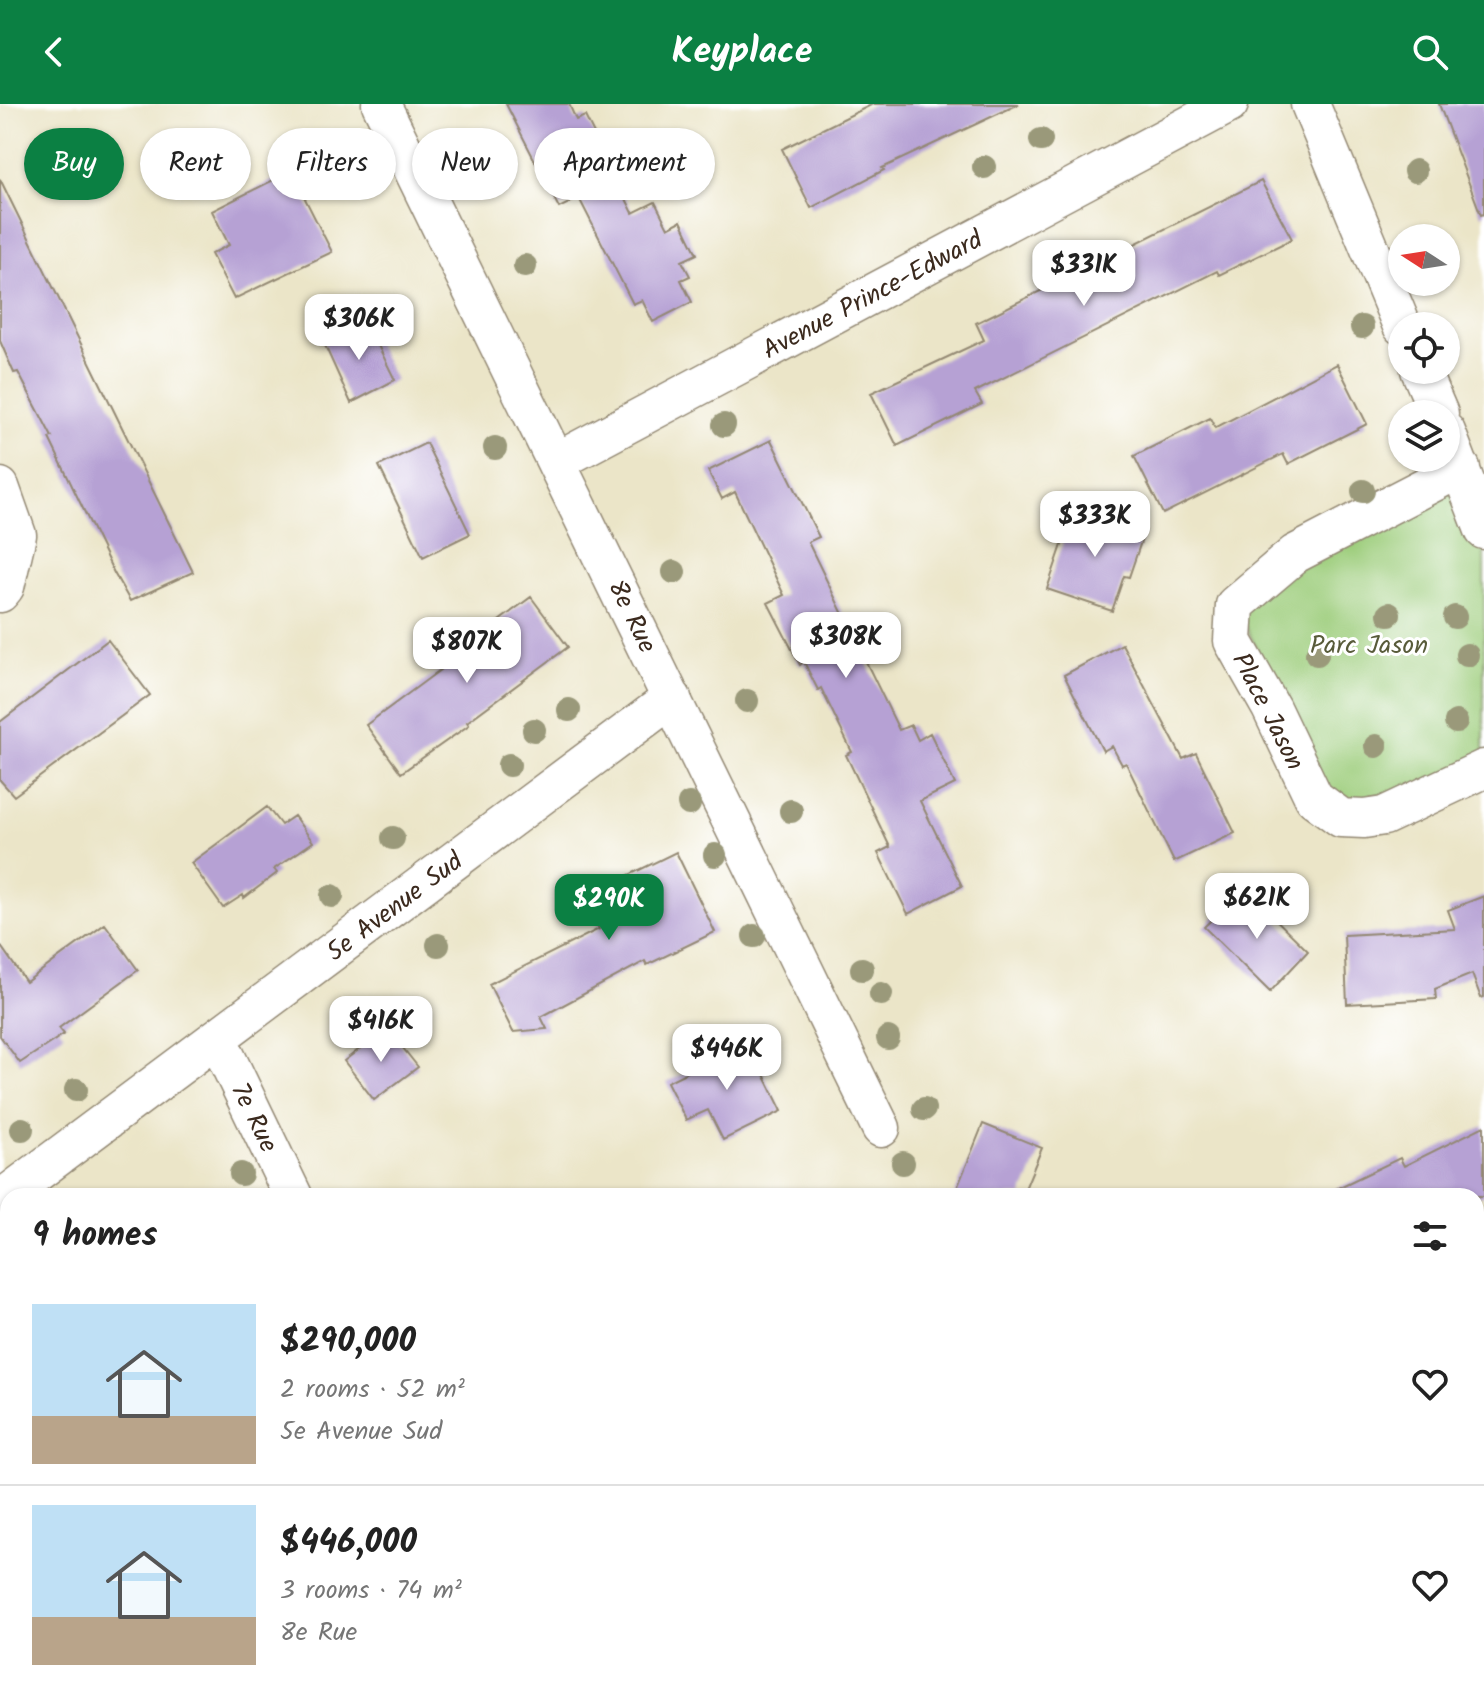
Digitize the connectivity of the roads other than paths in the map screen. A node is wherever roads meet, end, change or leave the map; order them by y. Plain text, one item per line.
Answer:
1 (381, 104) edge
2 (1229, 104) edge
3 (1310, 104) edge
4 (1396, 312) edge
5 (558, 461) junction
6 (1461, 468) joint
7 (0, 487) edge
8 (1484, 530) edge
9 (0, 593) edge
10 (672, 698) junction
11 (1484, 769) edge
12 (217, 1038) junction
13 (881, 1128) dead end
14 (16, 1188) edge
15 (289, 1188) edge

1 - 5 street, 8e Rue
2 - 5 street, Avenue Prince-Edward
3 - 4 street
5 - 10 street, 8e Rue
6 - 8 street
6 - 11 street, Place Jason
7 - 9 street
10 - 12 street, 5e Avenue Sud
10 - 13 street, 8e Rue
12 - 14 street, 5e Avenue Sud
12 - 15 street, 7e Rue

